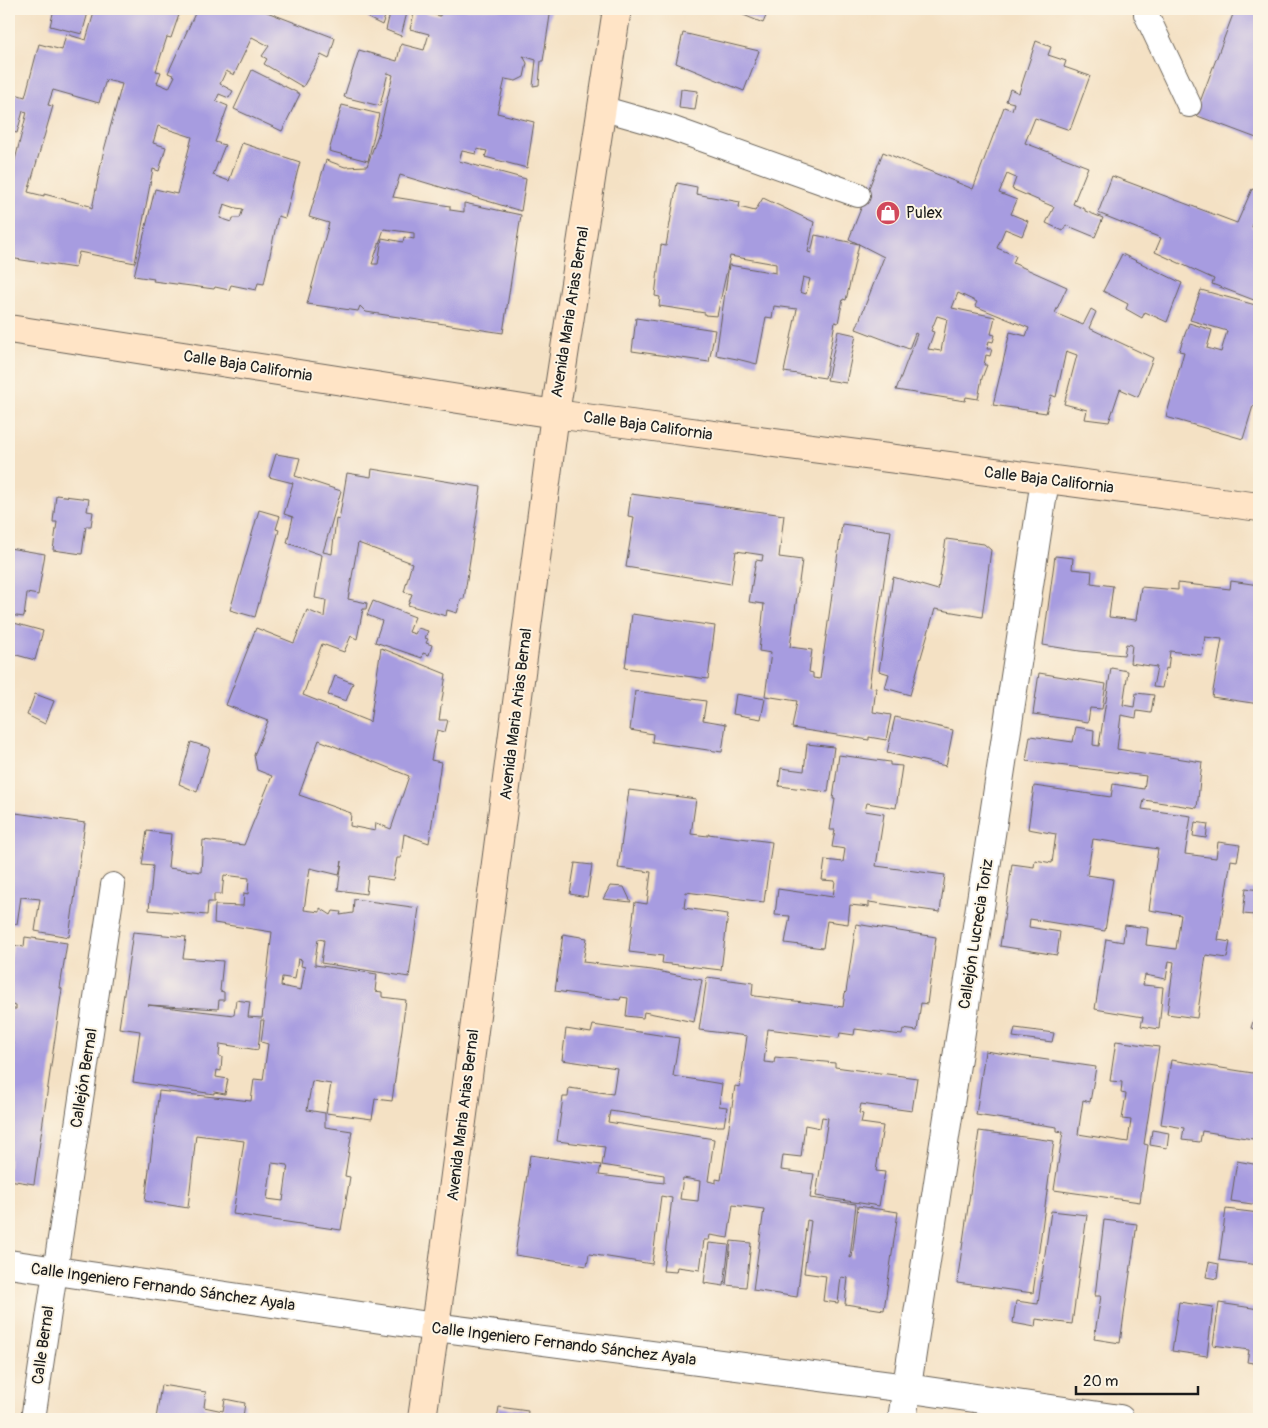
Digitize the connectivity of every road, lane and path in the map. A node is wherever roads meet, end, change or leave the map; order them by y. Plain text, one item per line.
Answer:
1 (617, 9) edge
2 (1146, 9) edge
3 (1189, 105) dead end
4 (601, 108) junction
5 (858, 195) dead end
6 (9, 329) edge
7 (555, 414) junction
8 (1045, 480) junction
9 (1259, 507) edge
10 (113, 885) dead end
11 (9, 1264) edge
12 (54, 1271) junction
13 (435, 1327) junction
14 (906, 1388) junction
15 (33, 1419) edge
16 (422, 1419) edge
17 (902, 1419) edge
18 (1120, 1419) edge

1 - 4 street, Avenida Maria Arias Bernal
2 - 3 lane
4 - 5 lane
4 - 7 street, Avenida Maria Arias Bernal
6 - 7 street, Calle Baja California
7 - 8 street, Calle Baja California
7 - 13 street, Avenida Maria Arias Bernal
8 - 9 street, Calle Baja California
8 - 14 street, Callejón Lucrecia Toriz
10 - 12 lane, Callejón Bernal
11 - 12 street, Calle Ingeniero Fernando Sánchez Ayala
12 - 13 street, Calle Ingeniero Fernando Sánchez Ayala
12 - 15 lane, Calle Bernal
13 - 14 street, Calle Ingeniero Fernando Sánchez Ayala
13 - 16 street, Avenida Maria Arias Bernal
14 - 17 street, Callejón Lucrecia Toriz
14 - 18 street, Calle Ingeniero Fernando Sánchez Ayala

